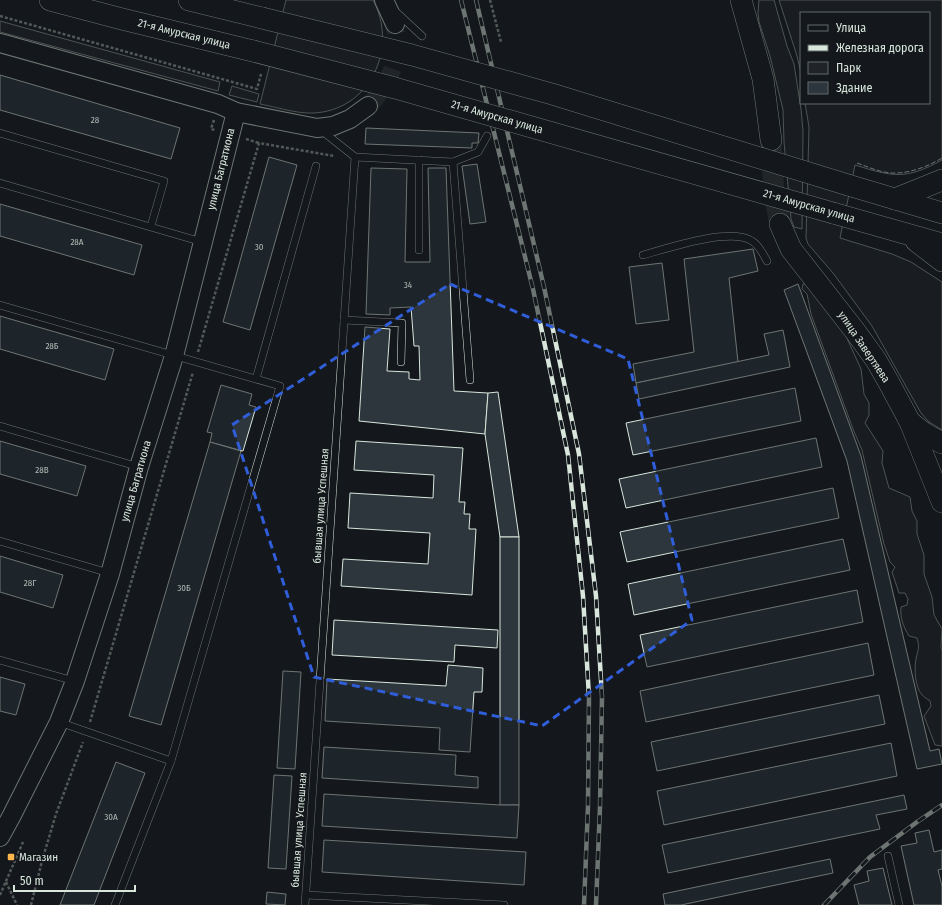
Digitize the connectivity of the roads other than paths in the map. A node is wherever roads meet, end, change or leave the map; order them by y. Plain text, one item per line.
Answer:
1 (50, 0) edge
2 (189, 0) edge
3 (741, 0) edge
4 (385, 1) edge
5 (395, 24) tunnel mouth
6 (422, 36) dead end
7 (0, 43) edge
8 (368, 106) tunnel mouth
9 (236, 112) junction
10 (317, 128) junction
11 (0, 133) edge
12 (487, 136) dead end
13 (771, 140) tunnel mouth
14 (355, 157) junction
15 (419, 160) junction
16 (453, 162) junction
17 (316, 166) dead end
18 (942, 180) edge
19 (0, 183) edge
20 (895, 199) junction
21 (942, 213) edge
22 (780, 224) tunnel mouth
23 (151, 226) junction
24 (909, 235) junction
25 (202, 242) junction
26 (942, 244) edge
27 (419, 250) dead end
28 (643, 255) dead end
29 (768, 261) dead end
30 (942, 261) edge
31 (0, 305) edge
32 (344, 320) junction
33 (174, 356) junction
34 (401, 362) dead end
35 (256, 379) junction
36 (470, 380) dead end
37 (910, 422) junction
38 (0, 426) edge
39 (942, 443) edge
40 (139, 467) junction
41 (942, 502) edge
42 (0, 541) edge
43 (110, 574) junction
44 (0, 660) edge
45 (75, 681) junction
46 (59, 722) junction
47 (171, 760) junction
48 (0, 837) edge
49 (888, 856) dead end
50 (306, 895) junction
51 (115, 905) edge
52 (305, 905) edge
53 (504, 905) edge
54 (899, 905) edge

1 - 24 main road, 21-я Амурская улица, bridge
2 - 20 main road, bridge
3 - 13 main road
4 - 5 street
4 - 6 lane
7 - 9 street
8 - 10 street
9 - 10 street
9 - 25 street, улица Багратиона
10 - 14 lane
11 - 23 lane
12 - 16 lane
14 - 15 lane
14 - 32 lane, бывшая улица Успешная
15 - 16 lane
15 - 27 lane
16 - 36 lane
17 - 35 lane
18 - 20 main road
19 - 23 lane
20 - 21 main road
22 - 37 main road, улица Завертяева
23 - 25 lane
24 - 26 main road, 21-я Амурская улица
24 - 30 main road
25 - 33 street, улица Багратиона
28 - 29 lane
31 - 33 lane
32 - 34 lane
32 - 50 lane, бывшая улица Успешная
33 - 35 lane
33 - 40 street, улица Багратиона
35 - 47 lane
37 - 39 main road
37 - 41 main road, улица Завертяева
38 - 40 lane
40 - 43 street, улица Багратиона
42 - 43 lane
43 - 45 street, улица Багратиона
44 - 45 lane
45 - 46 street, улица Багратиона
46 - 47 lane
46 - 48 street, улица Багратиона
47 - 51 lane
49 - 54 lane
50 - 52 lane, бывшая улица Успешная
50 - 53 lane

